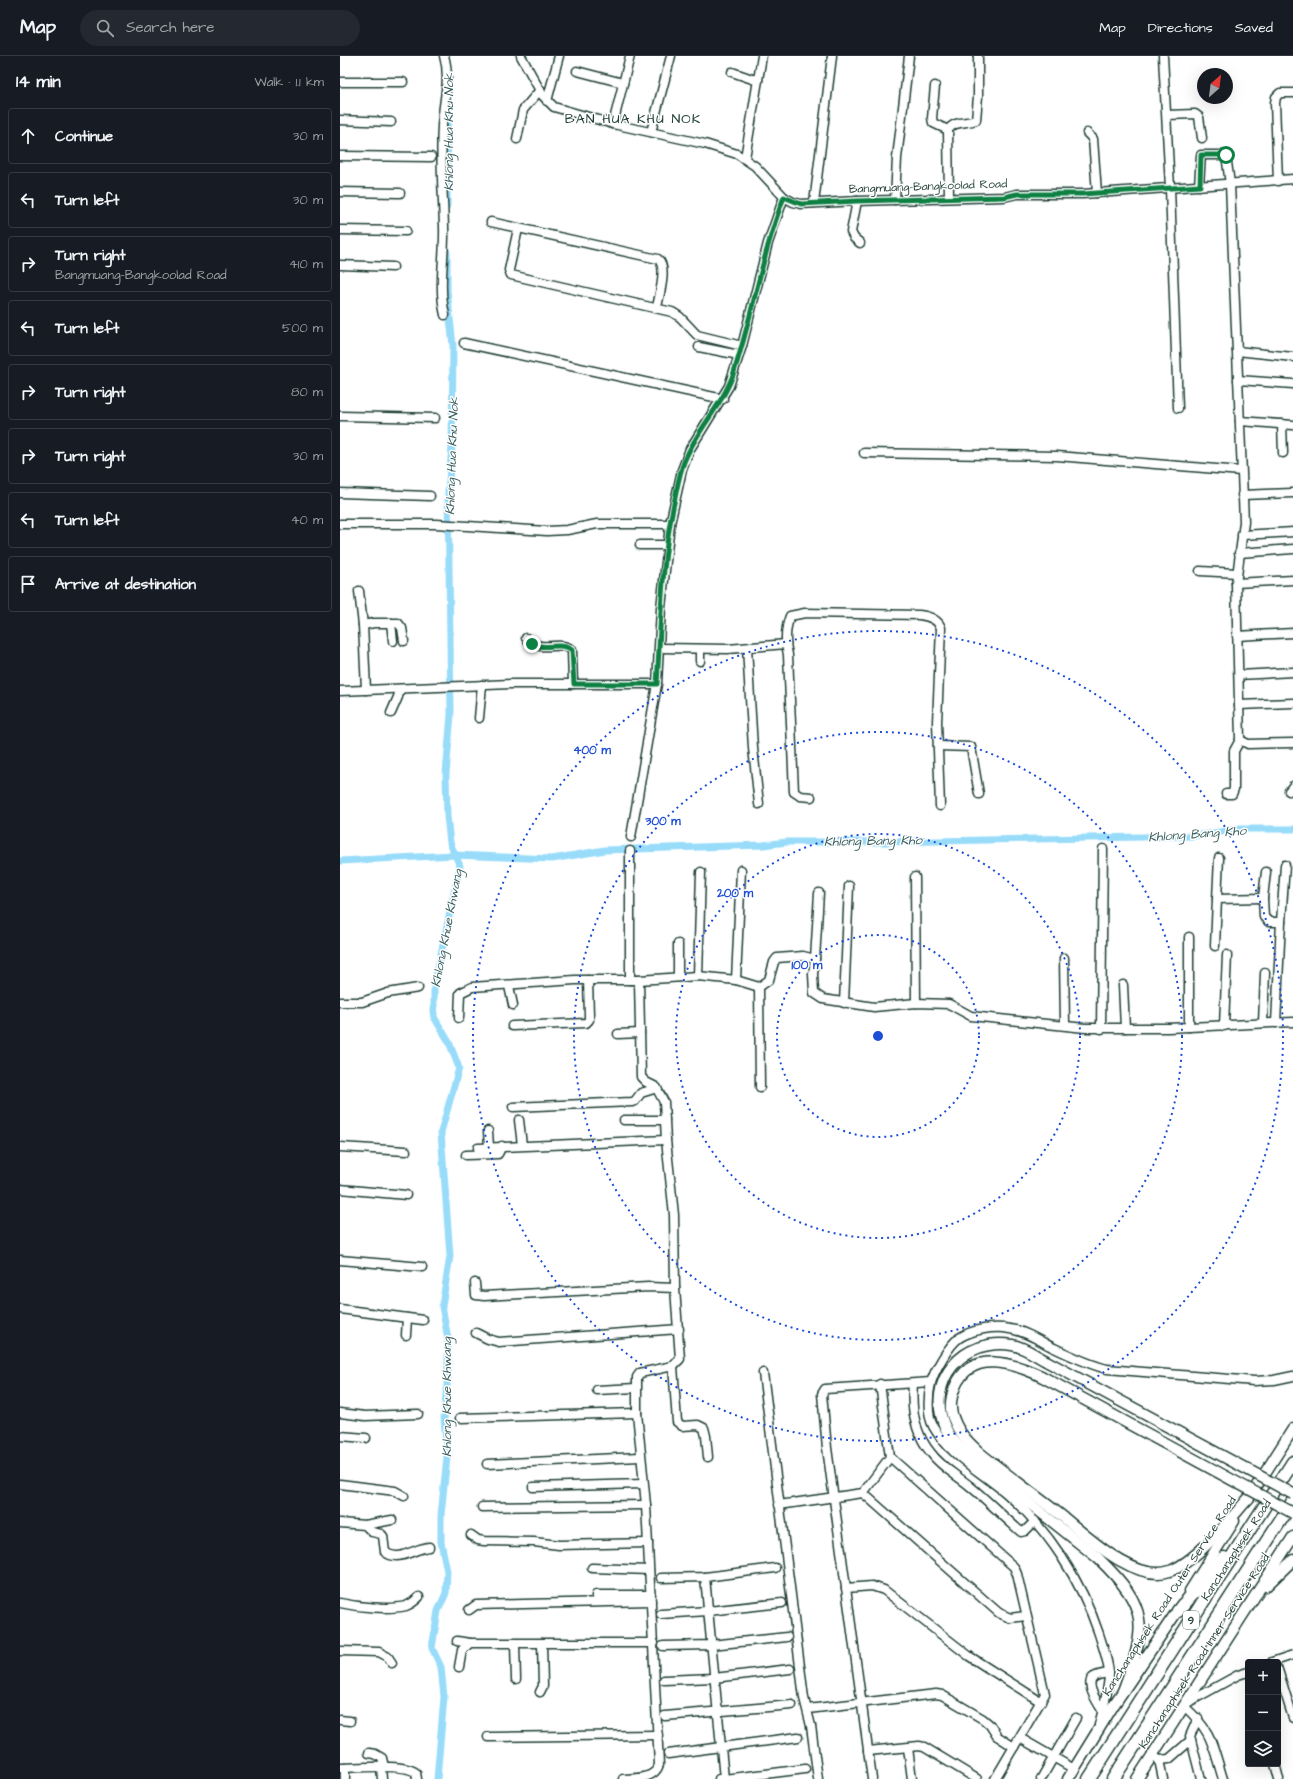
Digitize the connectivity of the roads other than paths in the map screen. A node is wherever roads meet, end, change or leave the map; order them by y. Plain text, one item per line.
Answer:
1 (444, 56) edge
2 (521, 56) edge
3 (559, 56) edge
4 (630, 56) edge
5 (671, 56) edge
6 (762, 56) edge
7 (832, 56) edge
8 (909, 56) edge
9 (978, 56) edge
10 (1163, 56) edge
11 (577, 71) dead end
12 (732, 72) dead end
13 (758, 81) junction
14 (340, 82) edge
15 (403, 82) dead end
16 (623, 84) junction
17 (935, 86) dead end
18 (540, 90) junction
19 (1293, 93) edge
20 (547, 101) junction
21 (1167, 115) junction
22 (340, 120) edge
23 (391, 122) dead end
24 (613, 124) junction
25 (948, 130) junction
26 (652, 132) junction
27 (1087, 133) dead end
28 (1202, 138) dead end
29 (517, 139) dead end
30 (340, 156) edge
31 (431, 157) dead end
32 (745, 158) junction
33 (1293, 179) edge
34 (1278, 182) junction
35 (1230, 184) junction
36 (1200, 186) junction
37 (1170, 188) junction
38 (340, 192) edge
39 (400, 193) dead end
40 (1097, 193) junction
41 (784, 197) junction
42 (948, 198) junction
43 (895, 200) junction
44 (857, 201) junction
45 (814, 203) junction
46 (491, 222) dead end
47 (518, 229) junction
48 (340, 230) edge
49 (406, 231) dead end
50 (860, 243) dead end
51 (340, 266) edge
52 (393, 266) dead end
53 (657, 307) junction
54 (445, 315) dead end
55 (464, 343) dead end
56 (742, 346) junction
57 (699, 347) dead end
58 (1237, 351) junction
59 (739, 355) junction
60 (1293, 357) edge
61 (1238, 380) junction
62 (1293, 384) edge
63 (722, 399) junction
64 (1178, 408) dead end
65 (340, 416) edge
66 (435, 418) dead end
67 (1240, 421) junction
68 (1282, 424) junction
69 (1293, 425) edge
70 (864, 453) dead end
71 (1283, 453) dead end
72 (1241, 471) junction
73 (340, 493) edge
74 (1293, 493) edge
75 (1242, 495) junction
76 (430, 496) dead end
77 (340, 524) edge
78 (670, 524) junction
79 (1293, 532) edge
80 (1242, 535) junction
81 (640, 545) dead end
82 (667, 545) junction
83 (1293, 549) edge
84 (1239, 553) junction
85 (1200, 571) dead end
86 (1237, 573) junction
87 (1293, 580) edge
88 (1236, 583) junction
89 (359, 591) dead end
90 (391, 623) junction
91 (363, 625) junction
92 (1293, 633) edge
93 (1237, 636) junction
94 (526, 638) dead end
95 (393, 640) dead end
96 (404, 641) dead end
97 (786, 644) junction
98 (660, 648) junction
99 (747, 648) junction
100 (700, 649) junction
101 (700, 661) dead end
102 (1293, 672) edge
103 (1240, 675) junction
104 (574, 684) junction
105 (657, 684) junction
106 (482, 685) junction
107 (400, 689) junction
108 (366, 690) junction
109 (340, 691) edge
110 (1293, 704) edge
111 (1239, 705) junction
112 (391, 713) dead end
113 (479, 718) dead end
114 (1240, 740) junction
115 (1293, 743) edge
116 (938, 746) junction
117 (979, 794) dead end
118 (1226, 794) dead end
119 (811, 797) dead end
120 (759, 804) dead end
121 (940, 806) dead end
122 (631, 837) dead end
123 (1103, 849) dead end
124 (630, 851) dead end
125 (1219, 858) dead end
126 (1285, 865) dead end
127 (740, 870) dead end
128 (701, 872) dead end
129 (1266, 872) dead end
130 (915, 877) dead end
131 (849, 886) dead end
132 (820, 893) dead end
133 (1263, 898) junction
134 (1217, 899) junction
135 (1281, 922) junction
136 (1189, 937) dead end
137 (678, 944) dead end
138 (1214, 946) dead end
139 (1227, 955) dead end
140 (1064, 958) dead end
141 (815, 959) junction
142 (1265, 973) dead end
143 (698, 976) junction
144 (678, 978) junction
145 (588, 980) junction
146 (630, 980) junction
147 (639, 980) junction
148 (736, 980) junction
149 (1123, 985) dead end
150 (509, 986) junction
151 (759, 987) junction
152 (418, 988) dead end
153 (340, 1002) edge
154 (844, 1003) junction
155 (916, 1003) junction
156 (513, 1005) dead end
157 (460, 1018) dead end
158 (1293, 1022) edge
159 (1263, 1023) junction
160 (1276, 1023) junction
161 (1065, 1025) junction
162 (512, 1026) dead end
163 (1224, 1026) junction
164 (1189, 1027) junction
165 (1125, 1028) junction
166 (1101, 1029) junction
167 (640, 1033) junction
168 (618, 1034) dead end
169 (760, 1087) dead end
170 (657, 1088) junction
171 (512, 1107) dead end
172 (520, 1120) dead end
173 (624, 1120) dead end
174 (665, 1120) junction
175 (488, 1131) dead end
176 (666, 1140) junction
177 (522, 1145) junction
178 (502, 1146) junction
179 (340, 1147) edge
180 (489, 1147) junction
181 (478, 1148) dead end
182 (406, 1151) dead end
183 (466, 1155) dead end
184 (340, 1189) edge
185 (406, 1195) dead end
186 (340, 1260) edge
187 (422, 1267) dead end
188 (475, 1282) dead end
189 (675, 1288) junction
190 (340, 1310) edge
191 (407, 1318) junction
192 (423, 1320) dead end
193 (679, 1329) junction
194 (476, 1333) dead end
195 (406, 1335) dead end
196 (673, 1366) junction
197 (763, 1373) dead end
198 (1293, 1376) edge
199 (931, 1382) junction
200 (880, 1384) junction
201 (913, 1384) junction
202 (636, 1388) junction
203 (597, 1390) dead end
204 (340, 1413) edge
205 (637, 1413) junction
206 (418, 1414) dead end
207 (460, 1418) dead end
208 (1293, 1429) edge
209 (340, 1436) edge
210 (366, 1438) dead end
211 (640, 1457) junction
212 (708, 1457) dead end
213 (890, 1457) junction
214 (1293, 1462) edge
215 (487, 1464) dead end
216 (340, 1484) edge
217 (643, 1484) junction
218 (533, 1487) dead end
219 (863, 1493) junction
220 (1293, 1494) edge
221 (404, 1496) dead end
222 (834, 1496) junction
223 (1248, 1499) junction
224 (1293, 1501) edge
225 (550, 1502) dead end
226 (646, 1503) junction
227 (779, 1505) junction
228 (482, 1508) dead end
229 (1293, 1513) edge
230 (392, 1520) dead end
231 (1035, 1521) junction
232 (340, 1523) edge
233 (365, 1525) junction
234 (471, 1535) dead end
235 (1293, 1537) edge
236 (1242, 1542) junction
237 (648, 1543) junction
238 (429, 1547) dead end
239 (1293, 1560) edge
240 (592, 1568) dead end
241 (775, 1568) dead end
242 (649, 1570) junction
243 (705, 1577) junction
244 (661, 1578) dead end
245 (846, 1588) junction
246 (596, 1595) dead end
247 (419, 1597) dead end
248 (651, 1598) junction
249 (1251, 1601) junction
250 (340, 1603) edge
251 (782, 1603) dead end
252 (340, 1608) edge
253 (469, 1610) dead end
254 (708, 1611) junction
255 (1178, 1611) junction
256 (396, 1612) dead end
257 (661, 1614) dead end
258 (1026, 1616) junction
259 (787, 1637) dead end
260 (457, 1641) dead end
261 (470, 1643) junction
262 (542, 1643) junction
263 (654, 1643) junction
264 (514, 1644) junction
265 (711, 1645) junction
266 (663, 1646) dead end
267 (340, 1651) edge
268 (1293, 1655) edge
269 (1281, 1659) edge
270 (392, 1663) dead end
271 (459, 1667) dead end
272 (790, 1669) dead end
273 (1109, 1673) junction
274 (1245, 1673) edge
275 (714, 1678) junction
276 (516, 1679) dead end
277 (664, 1680) dead end
278 (1281, 1680) edge
279 (1123, 1691) junction
280 (540, 1692) dead end
281 (862, 1702) junction
282 (1041, 1702) junction
283 (1185, 1705) junction
284 (792, 1706) dead end
285 (808, 1709) junction
286 (1102, 1710) junction
287 (718, 1712) junction
288 (665, 1716) dead end
289 (1076, 1718) dead end
290 (1198, 1718) junction
291 (1293, 1718) edge
292 (340, 1720) edge
293 (350, 1721) dead end
294 (1098, 1730) junction
295 (658, 1735) junction
296 (798, 1737) dead end
297 (488, 1738) dead end
298 (1020, 1738) junction
299 (1191, 1740) junction
300 (721, 1747) junction
301 (1014, 1747) junction
302 (908, 1748) junction
303 (868, 1751) junction
304 (369, 1753) dead end
305 (668, 1754) dead end
306 (1156, 1757) junction
307 (1053, 1758) junction
308 (383, 1767) junction
309 (1276, 1767) edge
310 (343, 1768) edge
311 (806, 1769) dead end
312 (1074, 1769) junction
313 (973, 1778) edge
314 (345, 1779) edge
315 (382, 1779) edge
316 (417, 1779) edge
317 (623, 1779) edge
318 (637, 1779) edge
319 (719, 1779) edge
320 (724, 1779) edge
321 (818, 1779) edge
322 (872, 1779) edge
323 (912, 1779) edge
324 (995, 1779) edge
325 (1041, 1779) edge
326 (1068, 1779) edge
327 (1089, 1779) edge
328 (1113, 1779) edge
329 (1137, 1779) edge
330 (1163, 1779) edge
331 (1201, 1779) edge
332 (1222, 1779) edge
333 (1279, 1779) edge

1 - 54 street
2 - 18 street
3 - 20 street
4 - 16 street
5 - 26 street
6 - 13 street
7 - 45 street
8 - 43 street
9 - 25 street
10 - 21 street
11 - 16 street
12 - 13 street
13 - 32 street
14 - 15 street
16 - 24 street
17 - 25 street
18 - 20 street
18 - 29 street
19 - 34 street
20 - 24 street, Bangmuang-Bangkoolad Road
21 - 28 street
21 - 37 street
22 - 23 street
24 - 26 street, Bangmuang-Bangkoolad Road
25 - 42 street
26 - 32 street, Bangmuang-Bangkoolad Road
27 - 40 street
30 - 31 street
32 - 41 street, Bangmuang-Bangkoolad Road
33 - 34 street, Bangmuang-Bangkoolad Road
34 - 35 street, Bangmuang-Bangkoolad Road
35 - 36 street, Bangmuang-Bangkoolad Road
35 - 36 street
35 - 58 street
36 - 37 street, Bangmuang-Bangkoolad Road
37 - 40 street, Bangmuang-Bangkoolad Road
37 - 64 street
38 - 39 street
40 - 42 street, Bangmuang-Bangkoolad Road
41 - 45 street, Bangmuang-Bangkoolad Road
41 - 56 street
42 - 43 street, Bangmuang-Bangkoolad Road
43 - 44 street, Bangmuang-Bangkoolad Road
44 - 45 street, Bangmuang-Bangkoolad Road
44 - 50 street
46 - 47 street
47 - 53 street
47 - 53 street
48 - 49 street
51 - 52 street
53 - 56 street
55 - 63 street
56 - 59 street
57 - 59 street
58 - 60 street
58 - 61 street
59 - 63 street
61 - 62 street
61 - 67 street
63 - 78 street
65 - 66 street
67 - 68 street
67 - 72 street
68 - 69 street
68 - 71 street
70 - 72 street
72 - 75 street
73 - 76 street
74 - 75 street
75 - 80 street
77 - 78 street
78 - 82 street
79 - 80 street
80 - 84 street
81 - 82 street
82 - 98 street
83 - 84 street
84 - 86 street
85 - 86 street
86 - 88 street
87 - 88 street
88 - 93 street
89 - 91 street
90 - 91 street
90 - 95 street
90 - 96 street
91 - 108 street
92 - 93 street
93 - 103 street
94 - 104 street
97 - 99 street
97 - 116 street
97 - 119 street
98 - 100 street
98 - 105 street
99 - 100 street
99 - 120 street
100 - 101 street
102 - 103 street
103 - 111 street
104 - 105 street
104 - 106 street
105 - 122 street
106 - 107 street
106 - 113 street
107 - 108 street
107 - 112 street
108 - 109 street
110 - 111 street
111 - 114 street
114 - 115 street
114 - 118 street
116 - 117 street
116 - 121 street
123 - 166 street
124 - 146 street
125 - 134 street
126 - 135 street
127 - 148 street
128 - 143 street
129 - 133 street
130 - 155 street
131 - 154 street
132 - 141 street
133 - 134 street
133 - 135 street
134 - 138 street
135 - 160 street
136 - 164 street
137 - 144 street
139 - 163 street
140 - 161 street
141 - 151 street
141 - 154 street
142 - 159 street
143 - 144 street
143 - 148 street
144 - 147 street
145 - 146 street
145 - 150 street
145 - 162 street
146 - 147 street
147 - 167 street
148 - 151 street
149 - 165 street
150 - 156 street
150 - 157 street
151 - 169 street
152 - 153 street
154 - 155 street
155 - 161 street
158 - 160 street
159 - 160 street
159 - 163 street
161 - 166 street
163 - 164 street
164 - 165 street
165 - 166 street
167 - 168 street
167 - 170 street
170 - 171 street
170 - 174 street
172 - 177 street
173 - 174 street
174 - 176 street
175 - 180 street
176 - 177 street
176 - 189 street
177 - 178 street
178 - 180 street
178 - 183 street
179 - 182 street
180 - 181 street
184 - 185 street
186 - 187 street
188 - 189 street
189 - 193 street
190 - 191 street
191 - 192 street
191 - 195 street
193 - 194 street
193 - 196 street
196 - 202 street
196 - 212 street
197 - 227 street
198 - 199 street
199 - 201 street
199 - 231 street
200 - 201 street
200 - 213 street
200 - 222 street
201 - 231 street
202 - 203 street
202 - 205 street
204 - 206 street
205 - 207 street
205 - 211 street
208 - 223 main road, Kanchanaphisek Road Outer Service Road
209 - 210 street
211 - 215 street
211 - 217 street
213 - 219 street
213 - 258 street
214 - 236 highway, Kanchanaphisek Road / 9
216 - 221 street
217 - 218 street
217 - 226 street
219 - 222 street
219 - 258 street
220 - 279 main road, bridge
222 - 227 street
222 - 245 street
223 - 229 main road, bridge
223 - 255 main road, Kanchanaphisek Road Outer Service Road
224 - 328 highway, Kanchanaphisek Road / 9
225 - 226 street
226 - 228 street
226 - 237 street
227 - 285 street
230 - 233 street
231 - 273 street
232 - 233 street
233 - 238 street
234 - 237 street
235 - 249 main road, Kanchanaphisek Road Inner Service Road
236 - 255 highway
236 - 327 highway, Kanchanaphisek Road / 9
237 - 242 street
239 - 249 main road
240 - 242 street
241 - 243 street
242 - 248 street
243 - 244 street
243 - 254 street
245 - 281 street
245 - 282 street
246 - 248 street
247 - 250 street
248 - 253 street
248 - 263 street
249 - 283 main road, Kanchanaphisek Road Inner Service Road
251 - 254 street
252 - 256 street
254 - 257 street
254 - 265 street
255 - 279 main road, Kanchanaphisek Road Outer Service Road
258 - 282 street
259 - 265 street
260 - 261 street
261 - 264 street
261 - 271 street
262 - 263 street
262 - 264 street
262 - 280 street
263 - 295 street
264 - 276 street
265 - 266 street
265 - 275 street
267 - 270 street
268 - 269 street
272 - 275 street
273 - 286 street
273 - 286 street
274 - 283 street
275 - 277 street
275 - 287 street
278 - 291 street
279 - 294 main road, Kanchanaphisek Road Outer Service Road
281 - 285 street
281 - 301 street
281 - 303 street
282 - 298 street
283 - 290 street
283 - 306 main road, Kanchanaphisek Road Inner Service Road
284 - 287 street
285 - 321 street
286 - 294 street
287 - 288 street
287 - 300 street
289 - 307 street
290 - 299 street
290 - 332 street
292 - 293 street
294 - 312 main road, Kanchanaphisek Road Outer Service Road
295 - 297 street
295 - 318 street
296 - 300 street
298 - 301 street
298 - 307 street
299 - 306 street
299 - 331 street
300 - 305 street
300 - 320 street
301 - 324 street
302 - 303 street
302 - 313 street
302 - 323 street
303 - 322 street
304 - 308 street
306 - 329 main road, Kanchanaphisek Road Inner Service Road
306 - 330 street
307 - 312 street
307 - 325 street
308 - 310 street
308 - 315 street
308 - 316 street
309 - 333 street
310 - 314 street
311 - 320 street
312 - 326 main road, Kanchanaphisek Road Outer Service Road
317 - 318 street
319 - 320 street

